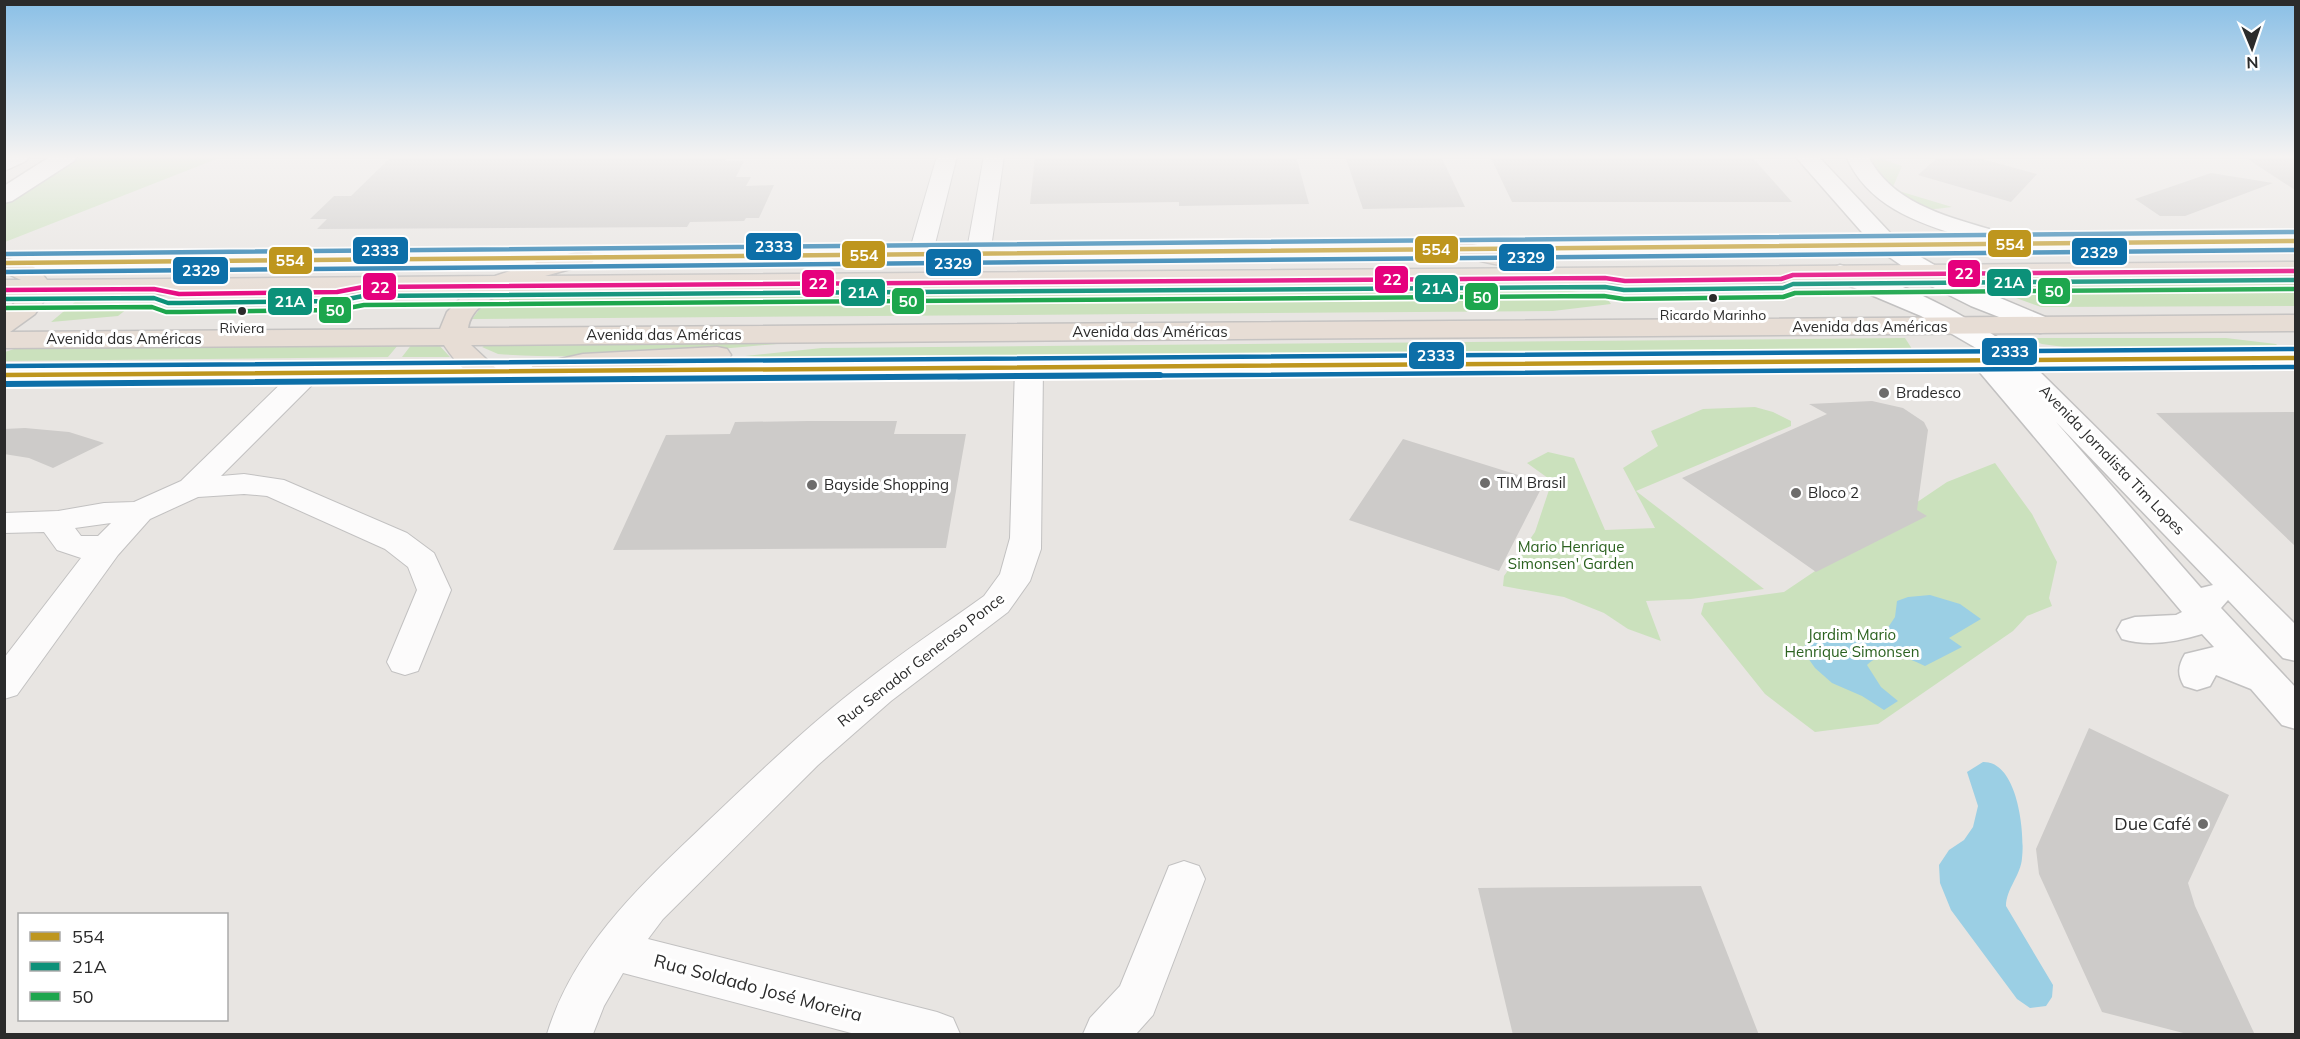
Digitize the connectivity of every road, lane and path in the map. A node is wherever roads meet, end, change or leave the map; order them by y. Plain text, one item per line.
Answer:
1 (934, 204) edge
2 (986, 204) edge
3 (1851, 204) edge
4 (1904, 204) edge
5 (2295, 241) edge
6 (2032, 243) junction
7 (1887, 244) junction
8 (1463, 249) junction
9 (978, 255) junction
10 (920, 256) junction
11 (583, 258) junction
12 (4, 263) edge
13 (2295, 270) edge
14 (1925, 272) junction
15 (1840, 273) junction
16 (1704, 274) junction
17 (500, 284) junction
18 (4, 288) edge
19 (37, 288) junction
20 (2295, 323) edge
21 (4, 325) edge
22 (2053, 325) junction
23 (1961, 326) junction
24 (951, 333) junction
25 (454, 337) junction
26 (4, 340) edge
27 (2295, 342) edge
28 (2295, 358) edge
29 (1999, 361) junction
30 (1029, 368) junction
31 (543, 371) junction
32 (486, 372) junction
33 (308, 373) junction
34 (4, 375) edge
35 (2078, 426) junction
36 (2045, 428) junction
37 (192, 488) junction
38 (139, 512) junction
39 (58, 521) junction
40 (4, 524) edge
41 (107, 548) junction
42 (2259, 609) junction
43 (2202, 610) junction
44 (2135, 630) dead end
45 (2294, 638) edge
46 (2230, 642) junction
47 (405, 662) dead end
48 (2197, 676) dead end
49 (2265, 681) junction
50 (4, 685) edge
51 (2295, 714) edge
52 (1184, 879) dead end
53 (613, 950) junction
54 (570, 1035) edge
55 (937, 1035) edge
56 (1106, 1035) edge

1 - 10 street
2 - 9 street
3 - 7 main road
4 - 6 main road
5 - 6 main road
6 - 7 main road
7 - 8 main road
7 - 14 main road
8 - 9 main road
8 - 16 highway
9 - 10 main road
10 - 11 main road
11 - 12 main road
11 - 17 highway
12 - 19 highway
13 - 14 highway
14 - 15 highway
14 - 22 main road
15 - 16 highway
15 - 23 main road, Avenida Jornalista Tim Lopes
16 - 17 highway
17 - 19 highway
17 - 25 highway
18 - 19 highway
19 - 21 highway
20 - 22 highway, Avenida das Américas
22 - 23 highway, Avenida das Américas
22 - 27 highway
23 - 24 highway, Avenida das Américas
23 - 29 main road, Avenida Jornalista Tim Lopes
24 - 25 highway, Avenida das Américas
24 - 31 highway
25 - 26 highway, Avenida das Américas
25 - 32 highway
28 - 29 main road
29 - 30 main road
29 - 35 main road, Avenida Jornalista Tim Lopes
29 - 36 main road, Avenida Jornalista Tim Lopes
30 - 31 main road
30 - 53 street, Rua Senador Generoso Ponce
31 - 32 main road
32 - 33 main road
33 - 34 main road
33 - 37 street
35 - 36 main road
35 - 42 main road, Avenida Jornalista Tim Lopes
36 - 43 main road, Avenida Jornalista Tim Lopes
37 - 38 street
37 - 47 street
38 - 39 street
38 - 41 street
39 - 40 street
39 - 41 street
41 - 50 street
42 - 43 main road
42 - 45 street
43 - 44 main road
43 - 46 main road, Avenida Jornalista Tim Lopes
45 - 46 main road
46 - 49 main road, Avenida Jornalista Tim Lopes
48 - 49 main road
49 - 51 main road, Avenida Jornalista Tim Lopes
52 - 56 street
53 - 54 street, Rua Senador Generoso Ponce
53 - 55 street, Rua Soldado José Moreira

